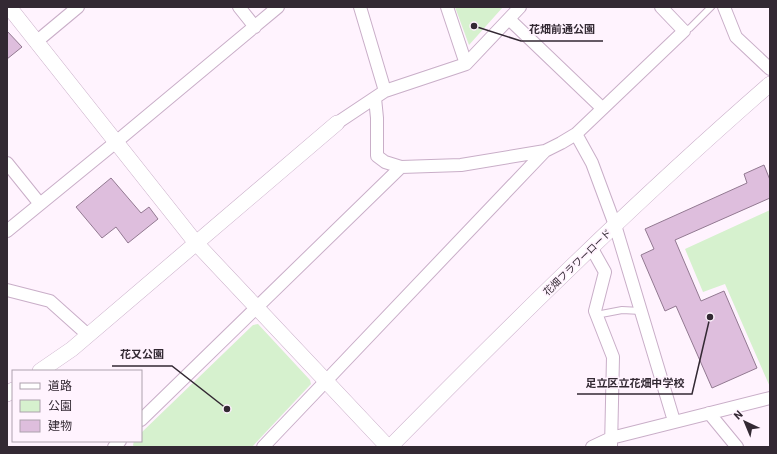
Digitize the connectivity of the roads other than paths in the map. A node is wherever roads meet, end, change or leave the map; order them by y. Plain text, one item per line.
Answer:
1 (9, 7) edge
2 (78, 7) edge
3 (239, 7) edge
4 (278, 7) edge
5 (360, 7) edge
6 (447, 7) edge
7 (520, 7) edge
8 (661, 7) edge
9 (710, 7) edge
10 (724, 7) edge
11 (509, 19) junction
12 (255, 27) junction
13 (684, 31) junction
14 (36, 42) junction
15 (466, 64) junction
16 (770, 69) edge
17 (770, 84) edge
18 (380, 95) junction
19 (602, 108) junction
20 (337, 123) joint
21 (576, 134) junction
22 (116, 142) junction
23 (545, 151) junction
24 (7, 163) edge
25 (401, 167) junction
26 (40, 204) junction
27 (615, 225) junction
28 (7, 231) edge
29 (196, 244) junction
30 (592, 247) junction
31 (7, 290) edge
32 (256, 308) junction
33 (641, 311) junction
34 (596, 315) junction
35 (88, 335) junction
36 (49, 369) edge
37 (326, 381) junction
38 (770, 398) edge
39 (709, 413) junction
40 (142, 419) edge
41 (674, 421) junction
42 (611, 442) edge
43 (263, 447) edge
44 (389, 447) edge
45 (592, 447) edge
46 (737, 447) edge

1 - 14 street
2 - 14 street
3 - 12 street
4 - 12 street
5 - 18 street
6 - 15 street
7 - 11 street
8 - 13 street
9 - 13 lane
10 - 16 street
11 - 15 street
11 - 19 street
12 - 22 street
13 - 19 street
14 - 22 street
15 - 18 street
17 - 27 street, 花畑フラワーロード
18 - 20 street
18 - 25 street
19 - 21 street
20 - 29 street
21 - 23 street
21 - 27 street
22 - 26 street
22 - 29 street
23 - 25 street
23 - 37 street
24 - 26 street
25 - 32 street
26 - 28 street
27 - 30 street, 花畑フラワーロード
27 - 33 street
29 - 32 street
29 - 35 street
30 - 34 street
30 - 44 street, 花畑フラワーロード
31 - 35 street
32 - 37 street
32 - 40 street
33 - 34 lane
33 - 41 street
34 - 42 street
35 - 36 street
37 - 43 street
37 - 44 street
38 - 39 street
39 - 41 street
39 - 46 street
41 - 42 street
42 - 45 street

